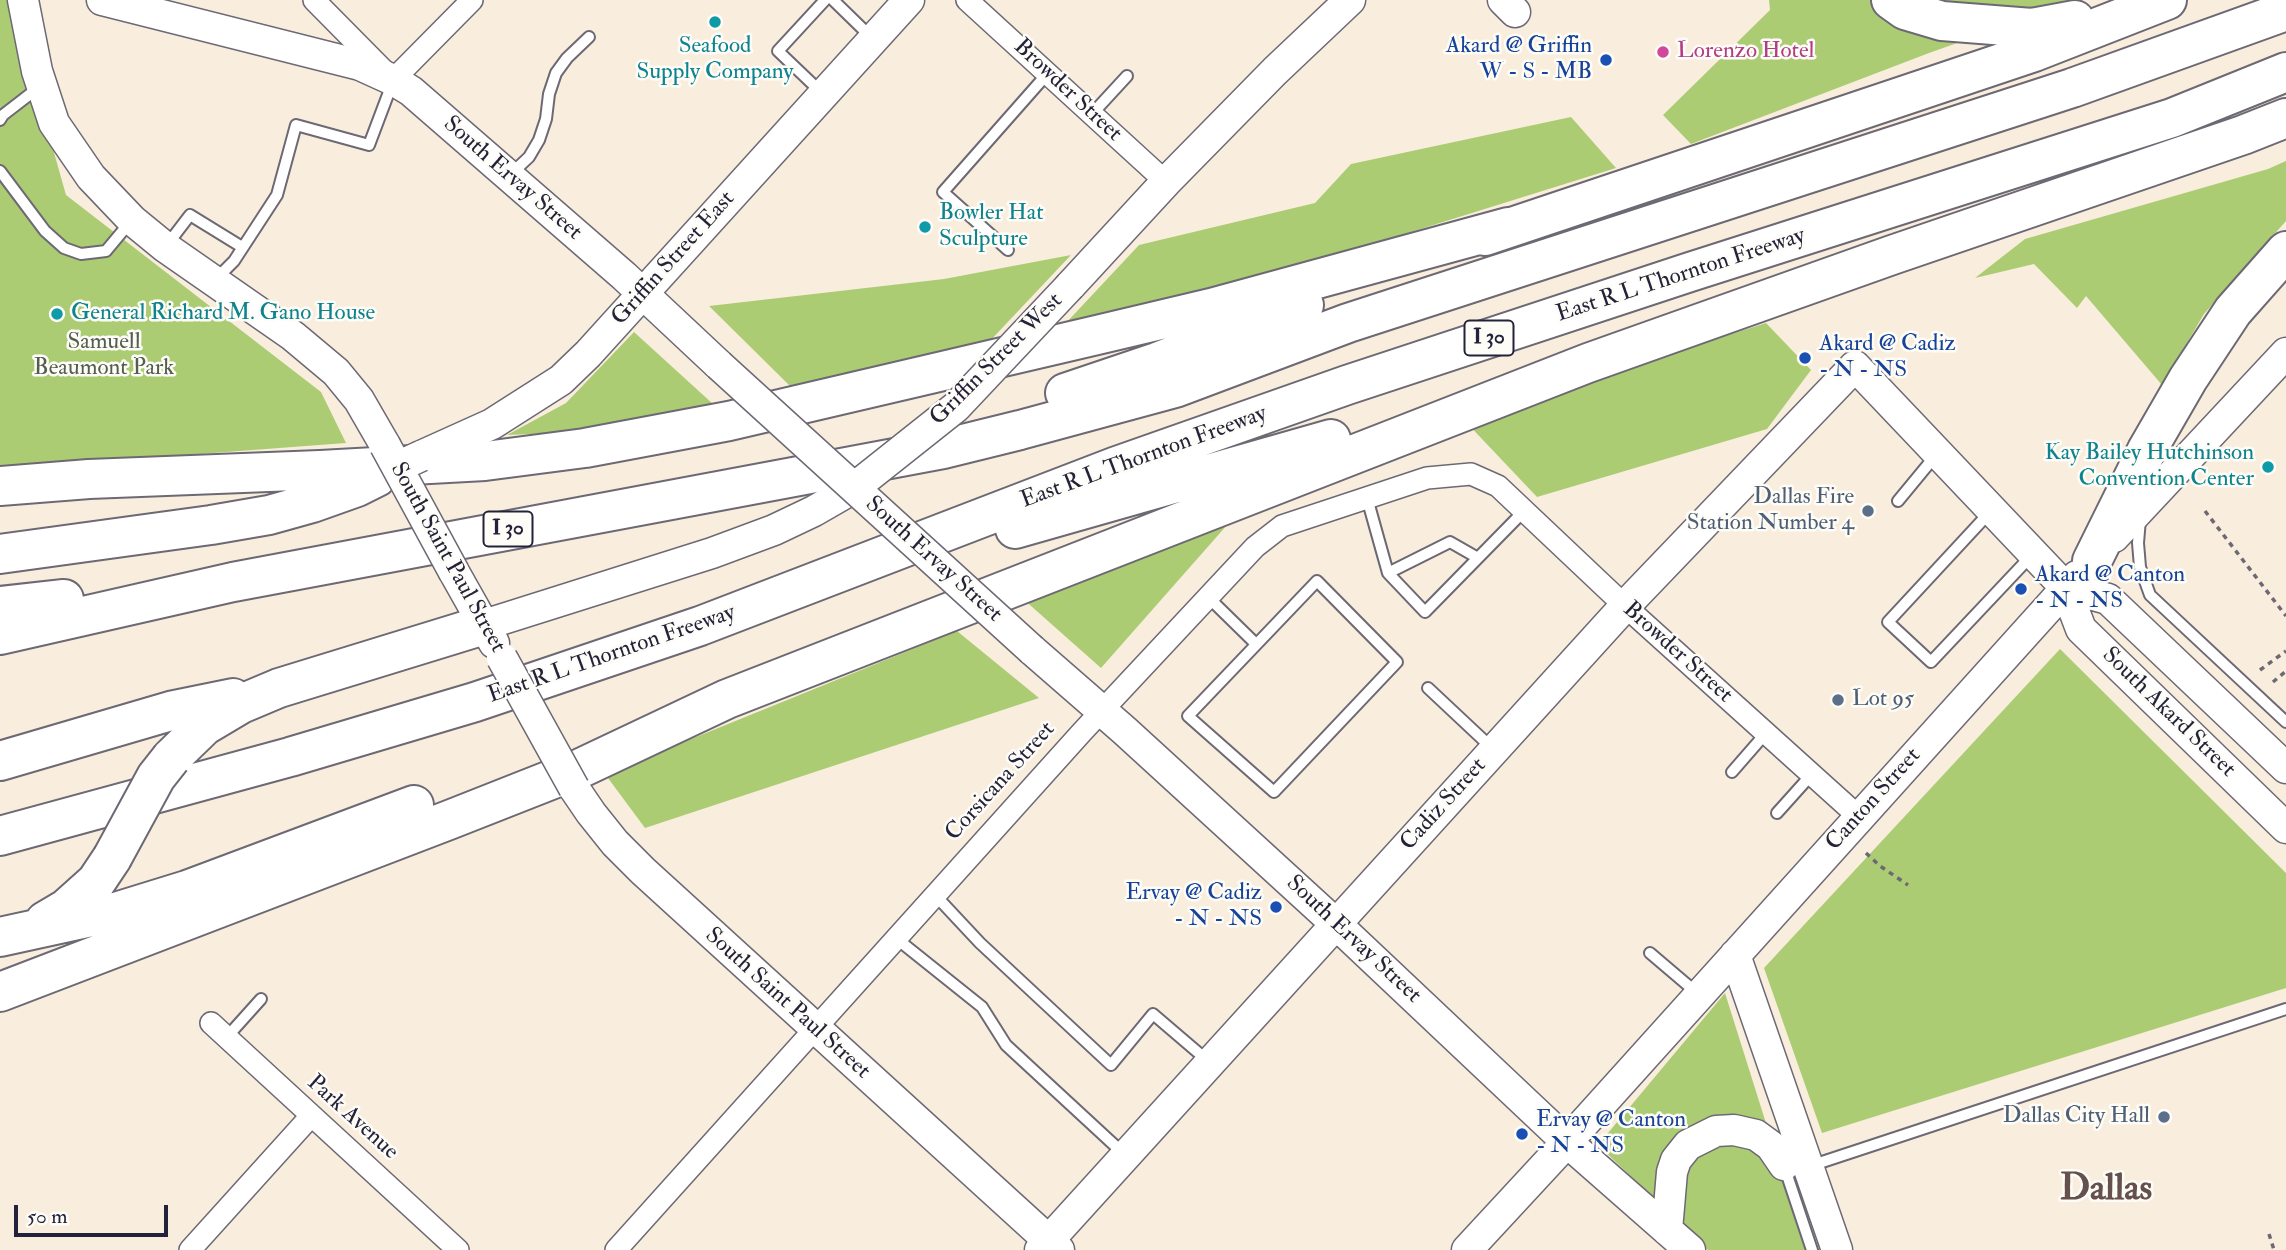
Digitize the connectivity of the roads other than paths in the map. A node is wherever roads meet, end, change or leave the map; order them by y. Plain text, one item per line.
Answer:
1 (23, 0) edge
2 (314, 0) edge
3 (472, 0) edge
4 (825, 0) edge
5 (833, 0) edge
6 (909, 0) edge
7 (967, 0) edge
8 (1350, 0) edge
9 (1891, 0) edge
10 (123, 2) edge
11 (2158, 4) edge
12 (2286, 11) edge
13 (589, 37) dead end
14 (874, 40) junction
15 (2286, 72) edge
16 (1048, 73) junction
17 (1127, 76) dead end
18 (393, 79) junction
19 (41, 87) junction
20 (825, 96) junction
21 (1092, 114) junction
22 (2286, 118) edge
23 (0, 120) edge
24 (0, 171) edge
25 (509, 176) junction
26 (1166, 183) junction
27 (132, 220) junction
28 (1508, 227) junction
29 (165, 247) junction
30 (242, 247) junction
31 (1008, 250) dead end
32 (2286, 251) edge
33 (215, 280) junction
34 (642, 293) junction
35 (2286, 353) edge
36 (1588, 363) junction
37 (1855, 366) joint
38 (943, 449) junction
39 (1938, 453) junction
40 (391, 456) junction
41 (0, 486) edge
42 (1498, 486) joint
43 (854, 488) junction
44 (1367, 498) junction
45 (1898, 501) dead end
46 (2141, 507) junction
47 (1992, 510) junction
48 (1524, 511) junction
49 (0, 554) edge
50 (2034, 554) junction
51 (1478, 558) junction
52 (2092, 561) junction
53 (1388, 573) junction
54 (233, 582) junction
55 (2065, 587) junction
56 (1208, 597) junction
57 (0, 606) edge
58 (1625, 606) junction
59 (484, 625) junction
60 (699, 626) junction
61 (0, 635) edge
62 (1256, 644) junction
63 (279, 688) junction
64 (1428, 688) dead end
65 (727, 699) junction
66 (1102, 710) junction
67 (2286, 722) edge
68 (1766, 733) junction
69 (1494, 750) junction
70 (290, 757) junction
71 (0, 761) edge
72 (2286, 768) edge
73 (1732, 772) dead end
74 (1812, 774) junction
75 (1777, 813) dead end
76 (1859, 817) junction
77 (2286, 828) edge
78 (0, 836) edge
79 (0, 860) edge
80 (936, 896) junction
81 (1336, 923) junction
82 (0, 937) edge
83 (897, 939) junction
84 (1650, 953) dead end
85 (1735, 955) junction
86 (0, 992) edge
87 (1699, 995) junction
88 (261, 999) dead end
89 (2286, 1009) edge
90 (816, 1030) junction
91 (218, 1031) joint
92 (1210, 1063) junction
93 (311, 1116) junction
94 (1567, 1142) junction
95 (1126, 1156) junction
96 (1796, 1166) junction
97 (1667, 1230) junction
98 (1049, 1247) edge
99 (190, 1250) edge
100 (458, 1250) edge
101 (616, 1250) edge
102 (1467, 1250) edge
103 (1690, 1250) edge
104 (1812, 1250) edge
105 (1837, 1250) edge

1 - 19 main road, South Saint Paul Street
2 - 18 street
3 - 18 street
4 - 20 lane
5 - 14 lane
6 - 14 main road, Griffin Street East
7 - 16 street, Browder Street
8 - 26 main road, Griffin Street West
9 - 11 highway
10 - 18 main road, South Ervay Street
11 - 28 highway
12 - 38 highway, I 30
13 - 25 lane
14 - 20 main road, Griffin Street East
15 - 60 highway, East R L Thornton Freeway / I 30
16 - 21 street, Browder Street
16 - 31 lane
17 - 21 lane
18 - 25 main road, South Ervay Street
18 - 30 lane
19 - 23 lane
19 - 27 main road, South Saint Paul Street
20 - 34 main road, Griffin Street East
21 - 26 street, Browder Street
22 - 36 highway
24 - 27 lane
25 - 34 main road, South Ervay Street
26 - 43 main road, Griffin Street West, bridge
27 - 29 main road, South Saint Paul Street
28 - 38 highway
28 - 41 highway
29 - 30 lane
29 - 33 main road, South Saint Paul Street
30 - 33 lane
32 - 52 highway
33 - 40 main road, South Saint Paul Street
34 - 40 main road, Griffin Street East, bridge
34 - 43 main road, South Ervay Street, bridge
35 - 46 main road, Canton Street
36 - 60 highway
36 - 65 highway
37 - 39 main road, South Akard Street
37 - 58 main road, Cadiz Street
38 - 54 highway, I 30
39 - 45 lane
39 - 47 main road, South Akard Street
40 - 49 highway
40 - 59 main road, South Saint Paul Street, bridge
42 - 44 street, Corsicana Street
42 - 48 street, Browder Street
43 - 59 main road, Griffin Street West
43 - 66 main road, South Ervay Street, bridge
44 - 53 lane
44 - 56 street, Corsicana Street
46 - 52 main road, Canton Street
46 - 67 lane
47 - 50 main road, South Akard Street
47 - 50 lane
48 - 51 lane
48 - 58 street, Browder Street
50 - 55 main road, South Akard Street
51 - 53 lane
51 - 53 lane
52 - 55 main road, Canton Street
54 - 57 highway
54 - 61 highway, I 30
55 - 72 main road, South Akard Street
55 - 76 main road, Canton Street
55 - 77 main road, South Akard Street
56 - 62 lane
56 - 66 street, Corsicana Street
58 - 68 street, Browder Street
58 - 69 main road, Cadiz Street
59 - 63 highway
59 - 90 main road, South Saint Paul Street, bridge
60 - 70 highway, East R L Thornton Freeway / I 30
62 - 62 lane
63 - 71 highway
63 - 82 highway, bridge
64 - 69 lane
65 - 82 highway
65 - 86 highway
66 - 80 street, Corsicana Street
66 - 81 main road, South Ervay Street
68 - 73 lane
68 - 74 street, Browder Street
69 - 81 main road, Cadiz Street
70 - 78 highway, East R L Thornton Freeway / I 30
70 - 79 highway
74 - 75 lane
74 - 76 street, Browder Street
76 - 85 main road, Canton Street
80 - 83 street, Corsicana Street
80 - 92 lane
81 - 92 main road, Cadiz Street
81 - 94 main road, South Ervay Street
83 - 90 street, Corsicana Street
83 - 95 lane
84 - 87 lane
85 - 87 main road, Canton Street
85 - 96 main road
87 - 94 main road, Canton Street
88 - 91 lane
89 - 96 lane
90 - 98 main road, South Saint Paul Street
90 - 101 street, Corsicana Street
91 - 93 street, Park Avenue
92 - 95 main road, Cadiz Street
93 - 99 street
93 - 100 street, Park Avenue
94 - 97 main road, South Ervay Street
94 - 102 main road, Canton Street
95 - 98 main road, Cadiz Street
96 - 97 main road
96 - 104 lane
96 - 105 main road
97 - 103 main road, South Ervay Street

